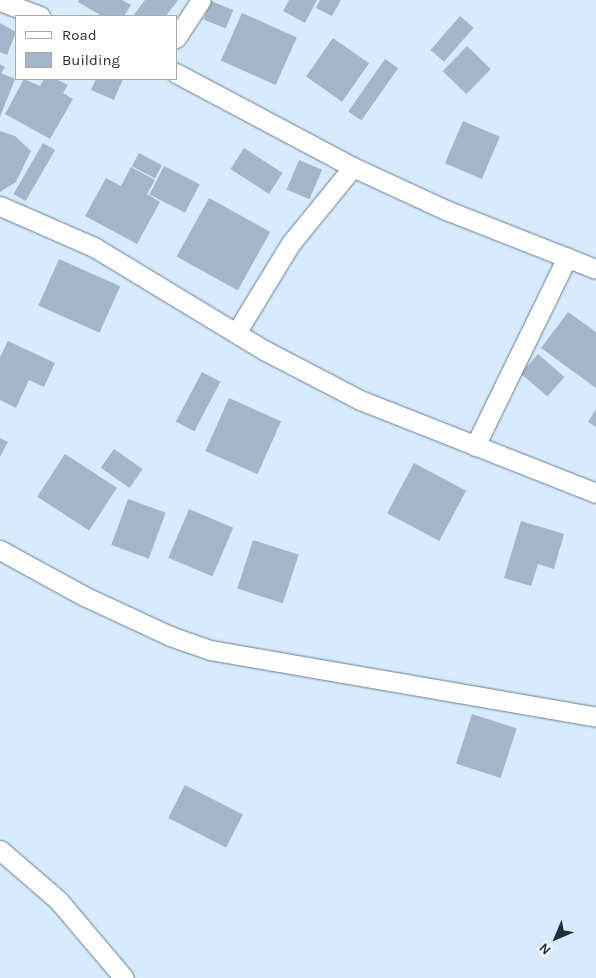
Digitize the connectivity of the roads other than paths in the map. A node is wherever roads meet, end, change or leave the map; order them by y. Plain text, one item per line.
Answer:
1 (201, 0) edge
2 (0, 1) edge
3 (37, 15) edge
4 (178, 35) edge
5 (178, 74) edge
6 (353, 167) junction
7 (0, 206) edge
8 (567, 257) junction
9 (596, 269) edge
10 (236, 333) junction
11 (475, 446) junction
12 (596, 493) edge
13 (0, 550) edge
14 (596, 717) edge
15 (0, 850) edge
16 (124, 978) edge

1 - 4 street
2 - 3 street
5 - 6 street
6 - 8 street
6 - 10 street
7 - 10 street
8 - 9 street
8 - 11 street
10 - 11 street
11 - 12 street
13 - 14 street
15 - 16 street

